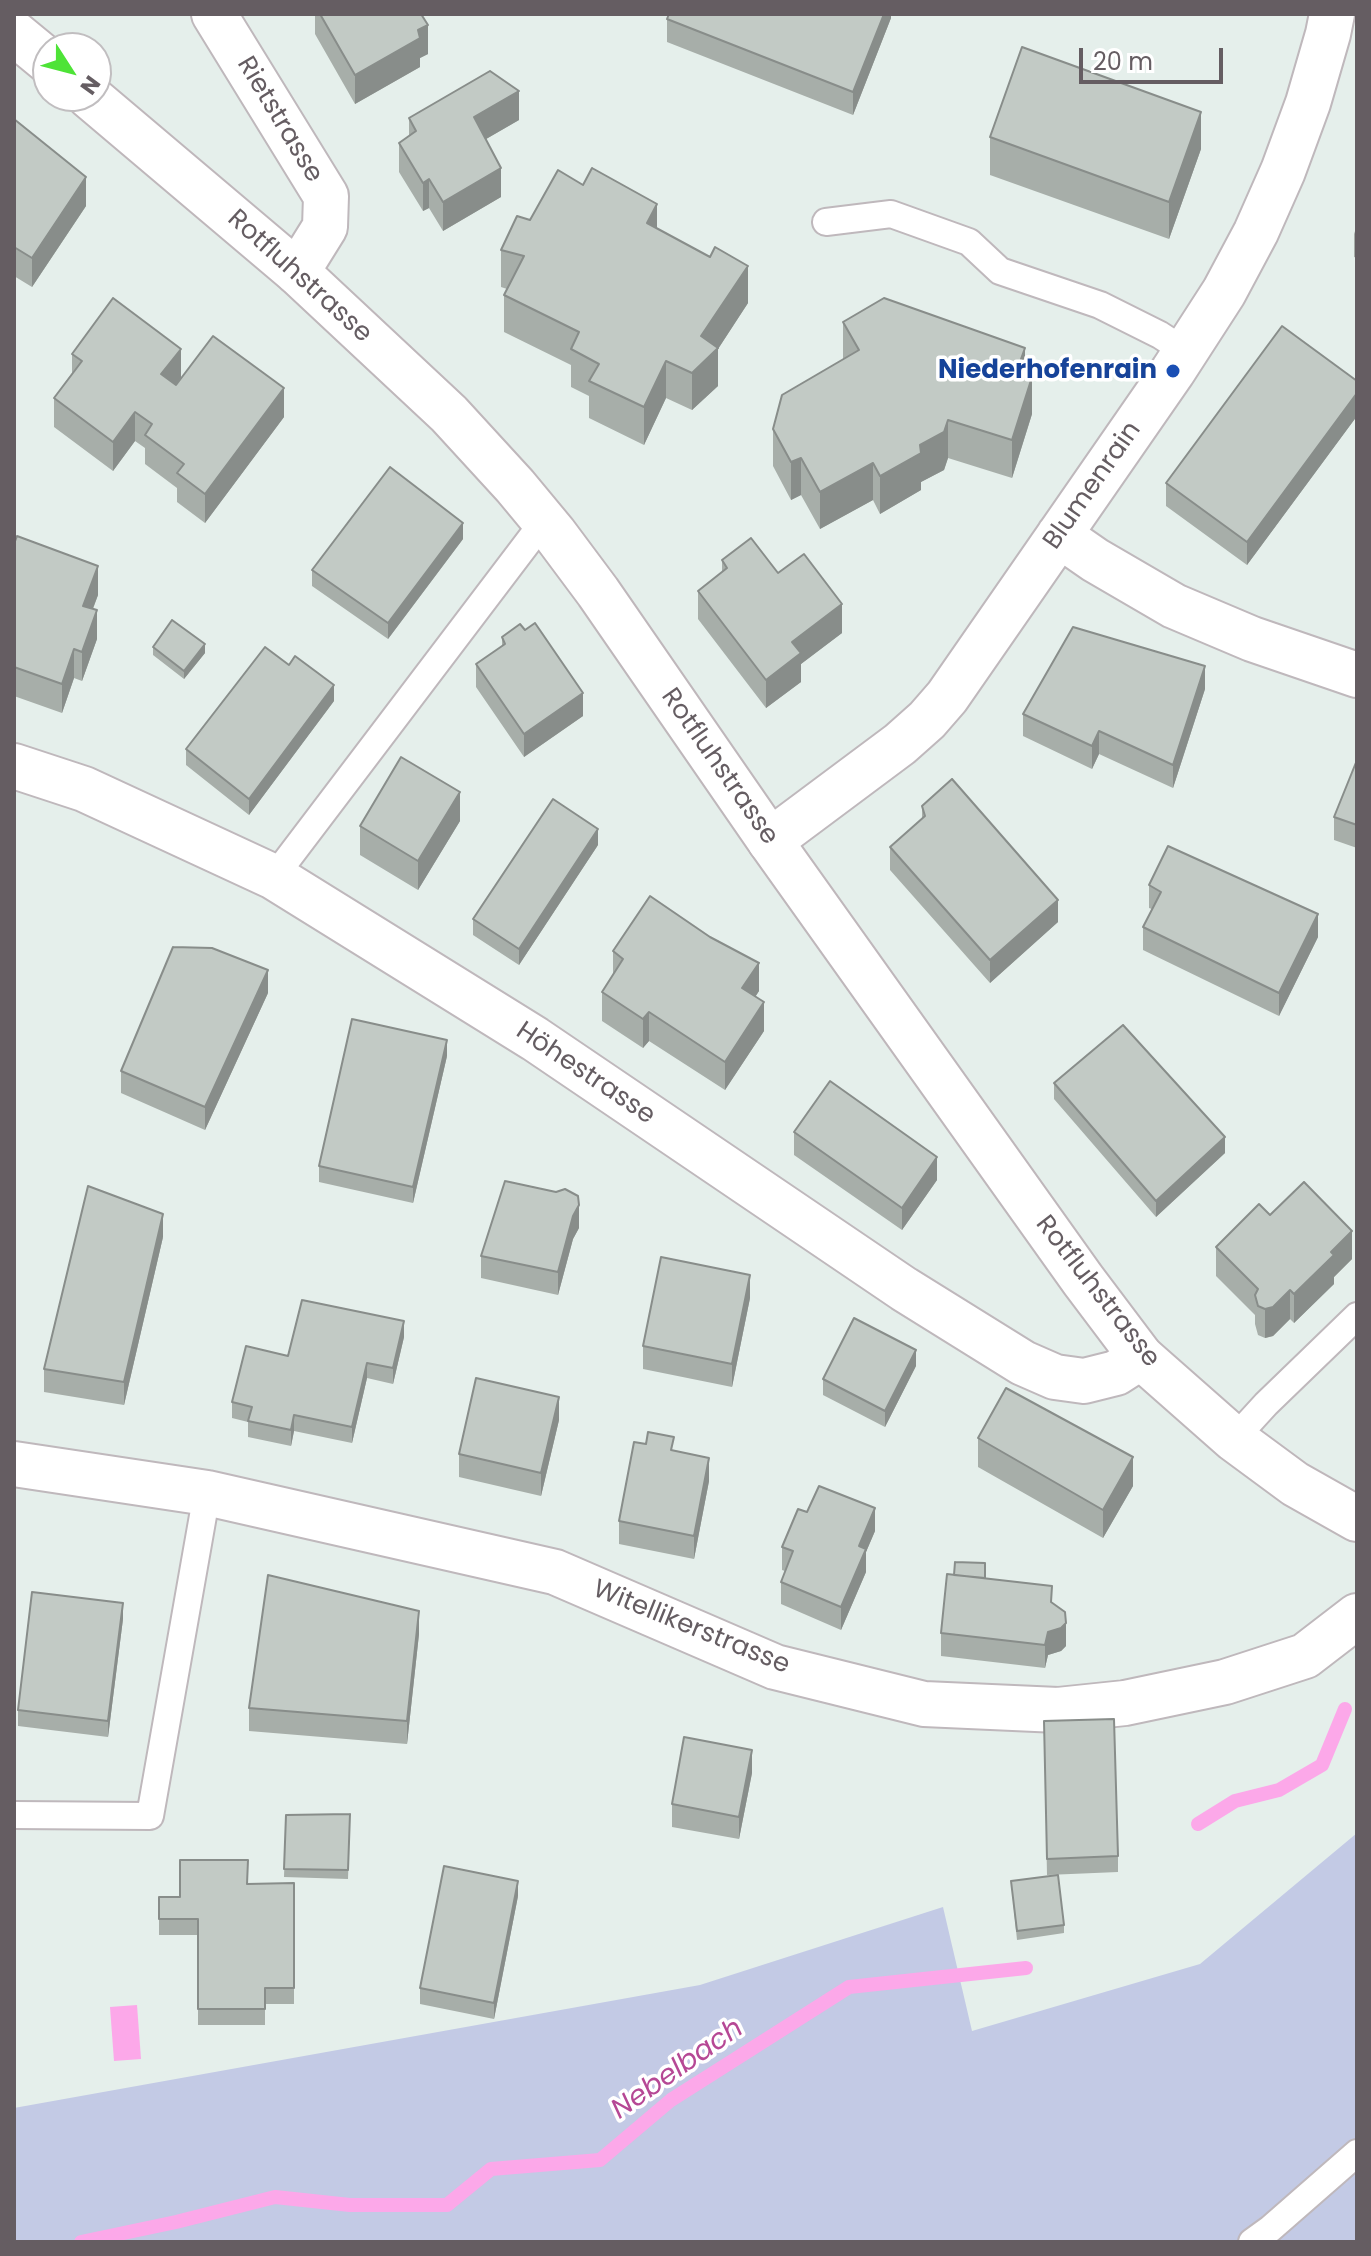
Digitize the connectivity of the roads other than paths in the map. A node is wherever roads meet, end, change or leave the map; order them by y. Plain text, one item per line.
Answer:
1 (214, 14) edge
2 (1332, 14) edge
3 (14, 33) edge
4 (32, 48) edge
5 (108, 112) edge
6 (826, 222) dead end
7 (297, 272) junction
8 (1186, 352) junction
9 (544, 521) junction
10 (1059, 535) junction
11 (1357, 675) edge
12 (14, 766) edge
13 (770, 841) junction
14 (274, 877) junction
15 (1357, 1316) edge
16 (1141, 1357) junction
17 (1234, 1439) junction
18 (14, 1464) edge
19 (207, 1493) junction
20 (1357, 1519) edge
21 (1357, 1616) edge
22 (14, 1815) edge
23 (1357, 2153) edge
24 (1252, 2242) edge

1 - 7 street, Rietstrasse
2 - 8 street, Blumenrain
3 - 4 street
5 - 7 street, Rotfluhstrasse
6 - 8 lane
7 - 9 street, Rotfluhstrasse
8 - 10 street, Blumenrain
9 - 13 street, Rotfluhstrasse
9 - 14 lane
10 - 11 street
10 - 13 street, Blumenrain
12 - 14 street, Höhestrasse
13 - 16 street, Rotfluhstrasse
14 - 16 street, Höhestrasse
15 - 17 lane
16 - 17 street, Rotfluhstrasse
17 - 20 street, Rotfluhstrasse
18 - 19 street, Witellikerstrasse
19 - 21 street, Witellikerstrasse
19 - 22 lane
23 - 24 lane

